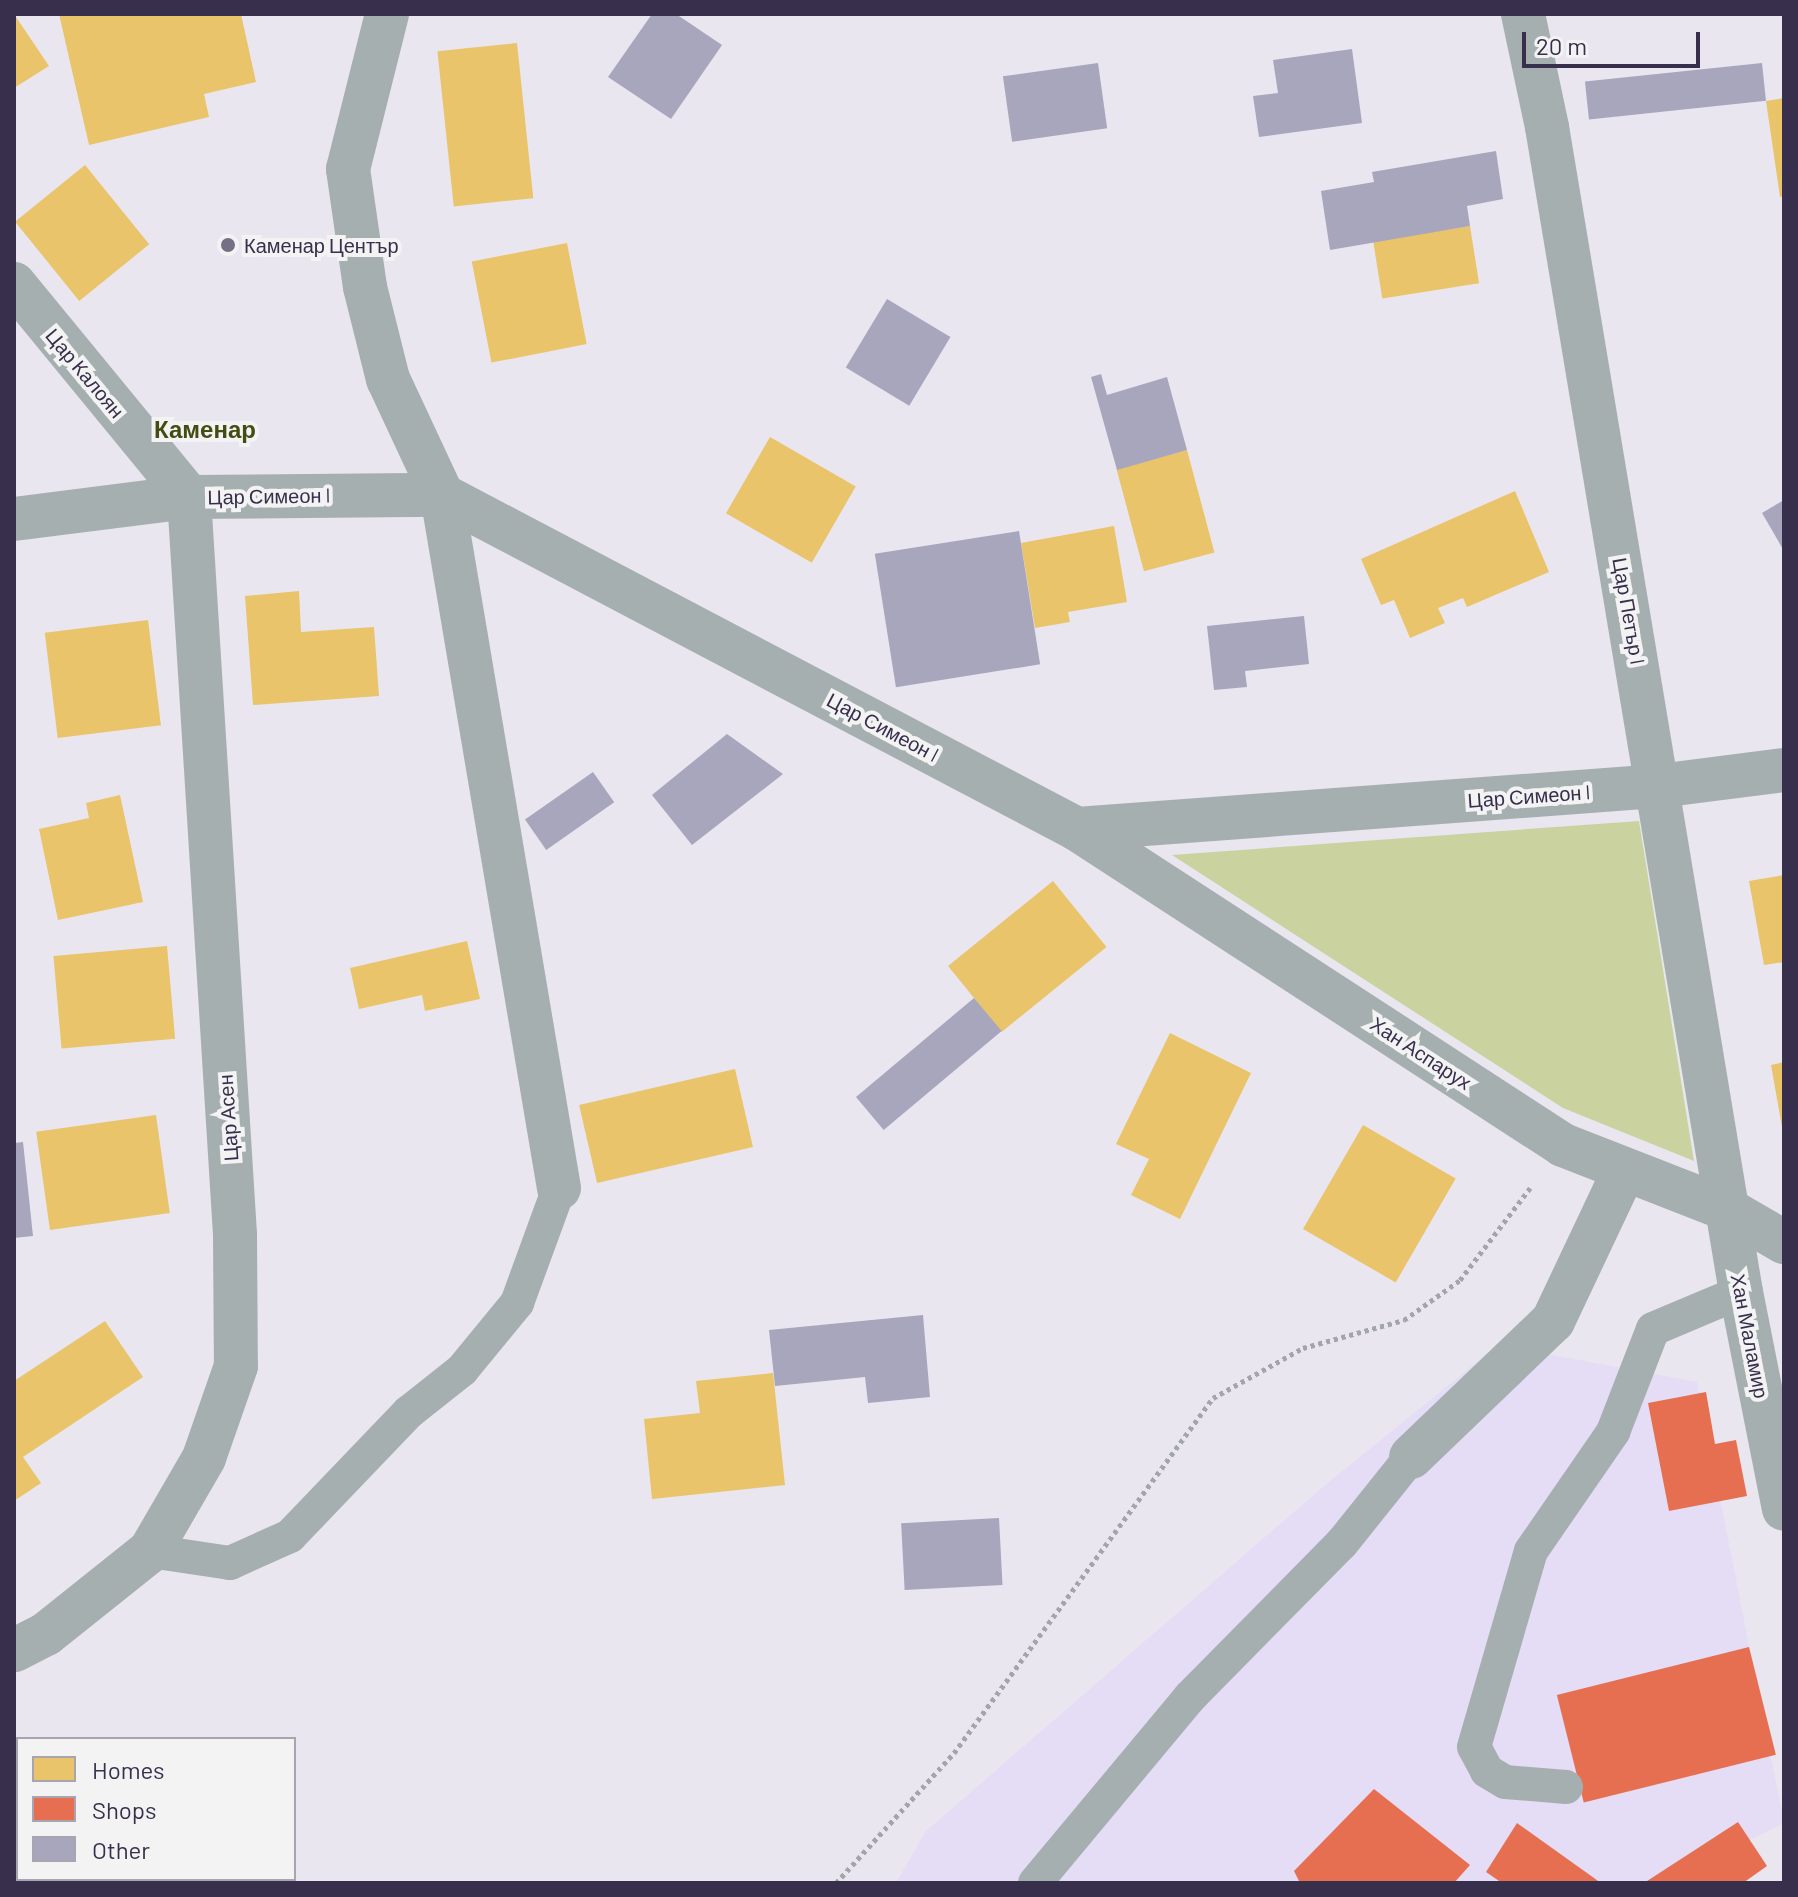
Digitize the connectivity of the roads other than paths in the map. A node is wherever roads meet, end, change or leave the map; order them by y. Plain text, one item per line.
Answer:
1 (387, 14) edge
2 (1523, 14) edge
3 (14, 284) edge
4 (442, 495) junction
5 (189, 497) junction
6 (14, 519) edge
7 (1784, 770) edge
8 (1659, 786) junction
9 (1077, 829) junction
10 (1624, 1171) junction
11 (559, 1188) joint
12 (1727, 1209) junction
13 (1784, 1242) edge
14 (1741, 1292) junction
15 (1411, 1457) joint
16 (1784, 1509) edge
17 (150, 1551) junction
18 (14, 1650) edge
19 (1566, 1787) dead end
20 (1035, 1883) edge

1 - 4 street
2 - 8 street, Цар Петър I
3 - 5 street, Цар Калоян
4 - 5 street, Цар Симеон I
4 - 9 street, Цар Симеон I
4 - 11 street
5 - 6 street, Цар Симеон I
5 - 17 street, Цар Асен
7 - 8 street, Цар Симеон I
8 - 9 street, Цар Симеон I
8 - 12 street, Цар Петър I
9 - 10 street, Хан Аспарух
10 - 12 street, Хан Аспарух
10 - 15 street
11 - 17 lane
12 - 13 street, Хан Аспарух
12 - 14 street, Хан Маламир
14 - 16 street, Хан Маламир
14 - 19 lane
15 - 20 lane
17 - 18 street, Цар Асен

